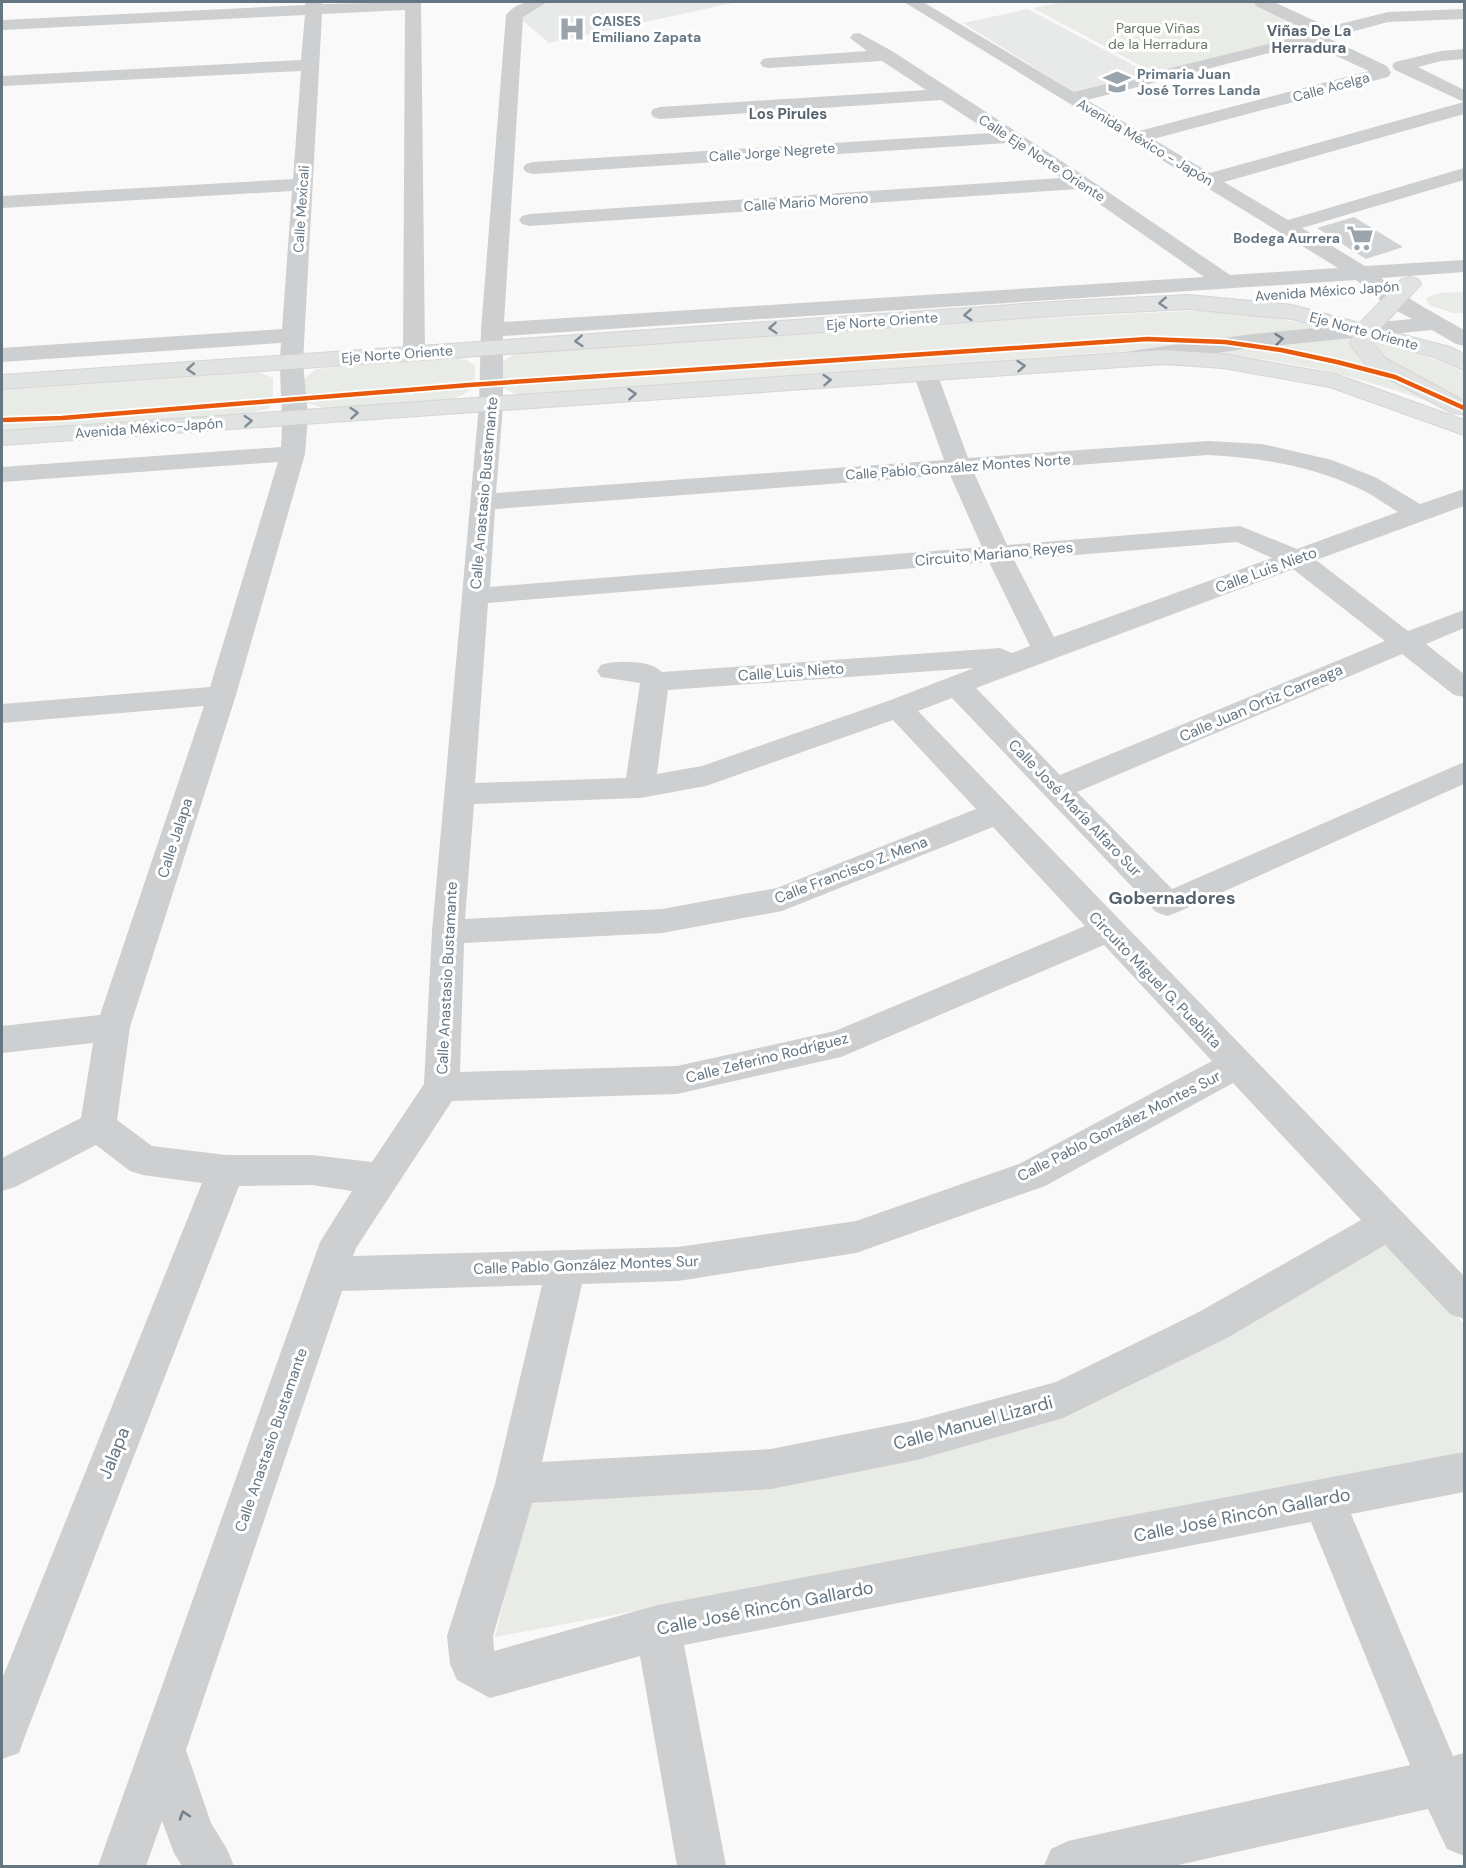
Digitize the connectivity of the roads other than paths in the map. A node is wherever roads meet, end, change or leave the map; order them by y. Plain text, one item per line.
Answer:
1 (57, 2) edge
2 (102, 2) edge
3 (539, 2) edge
4 (912, 2) edge
5 (1262, 2) edge
6 (413, 3) edge
7 (314, 6) edge
8 (1464, 14) edge
9 (96, 21) junction
10 (48, 23) junction
11 (2, 26) edge
12 (859, 38) dead end
13 (1464, 54) edge
14 (886, 55) junction
15 (769, 63) dead end
16 (310, 65) junction
17 (2, 81) edge
18 (945, 94) junction
19 (1072, 98) junction
20 (1462, 109) edge
21 (660, 112) dead end
22 (1011, 137) junction
23 (1137, 137) junction
24 (532, 168) dead end
25 (1464, 174) edge
26 (1208, 180) junction
27 (1082, 183) junction
28 (302, 184) junction
29 (2, 202) edge
30 (530, 220) dead end
31 (1285, 227) junction
32 (1464, 252) edge
33 (1464, 266) edge
34 (1410, 277) junction
35 (1223, 280) junction
36 (1464, 281) edge
37 (1376, 286) junction
38 (1190, 302) junction
39 (1464, 322) edge
40 (1435, 324) junction
41 (1366, 330) junction
42 (292, 335) junction
43 (491, 339) junction
44 (1464, 339) edge
45 (414, 353) junction
46 (2, 355) edge
47 (1117, 360) junction
48 (291, 362) junction
49 (1464, 363) edge
50 (925, 373) junction
51 (2, 382) edge
52 (491, 405) junction
53 (1464, 410) edge
54 (296, 417) junction
55 (1464, 428) edge
56 (2, 438) edge
57 (293, 454) junction
58 (959, 466) junction
59 (2, 474) edge
60 (1464, 497) edge
61 (483, 501) junction
62 (1418, 514) junction
63 (998, 554) junction
64 (1297, 559) junction
65 (476, 596) junction
66 (1464, 618) edge
67 (1405, 642) junction
68 (1040, 652) junction
69 (611, 671) dead end
70 (655, 682) junction
71 (956, 685) junction
72 (1464, 688) edge
73 (222, 695) junction
74 (897, 708) junction
75 (2, 713) edge
76 (1464, 772) edge
77 (640, 788) junction
78 (1057, 788) junction
79 (460, 794) junction
80 (999, 812) junction
81 (1107, 930) junction
82 (448, 932) junction
83 (113, 1027) junction
84 (2, 1039) edge
85 (1236, 1065) junction
86 (442, 1087) junction
87 (98, 1126) junction
88 (226, 1171) junction
89 (2, 1176) edge
90 (381, 1179) junction
91 (1389, 1223) junction
92 (567, 1267) junction
93 (328, 1274) junction
94 (1464, 1302) edge
95 (1464, 1472) edge
96 (516, 1484) junction
97 (1323, 1499) junction
98 (658, 1628) junction
99 (2, 1736) edge
100 (163, 1752) junction
101 (1453, 1780) edge
102 (1464, 1832) edge
103 (122, 1866) edge
104 (210, 1866) edge
105 (701, 1866) edge
106 (1068, 1866) edge

1 - 10 street
2 - 9 street
3 - 43 street, Calle Anastasio Bustamante
4 - 19 street, Avenida México - Japón
5 - 8 street
6 - 7 street
6 - 45 street
7 - 9 street
7 - 16 street, Calle Mexicali
9 - 10 street
10 - 11 street
12 - 14 street, Calle Eje Norte Oriente
13 - 20 street
14 - 15 street
14 - 18 street, Calle Eje Norte Oriente
16 - 17 street
16 - 28 street, Calle Mexicali
18 - 21 street
18 - 22 street, Calle Eje Norte Oriente
19 - 23 street, Avenida México - Japón
19 - 23 street, Calle Acelga
20 - 26 street
22 - 24 street, Calle Jorge Negrete
22 - 27 street, Calle Eje Norte Oriente
23 - 26 street, Avenida México - Japón
25 - 31 street
26 - 31 street, Avenida México - Japón
27 - 30 street, Calle Mario Moreno
27 - 35 street, Calle Eje Norte Oriente
28 - 29 street
28 - 42 street, Calle Mexicali
31 - 37 street, Avenida México - Japón
32 - 34 street
33 - 34 street
34 - 36 street, Avenida México Japón
34 - 37 main road
34 - 37 street
35 - 37 street, Eje Norte Oriente
35 - 43 street, Eje Norte Oriente
37 - 38 street, Avenida México Japón
37 - 40 street, Avenida México - Japón
37 - 41 main road
38 - 41 main road, Eje Norte Oriente
38 -> 43 main road, Eje Norte Oriente
39 - 40 street
40 - 41 street
40 - 44 street, Avenida México - Japón
47 -> 41 street
41 - 49 main road, Eje Norte Oriente
41 - 53 main road
42 - 46 street
42 - 48 street, Calle Mexicali
43 - 45 main road, Eje Norte Oriente
43 - 52 street, Calle Anastasio Bustamante
45 - 48 main road, Eje Norte Oriente
50 -> 47 main road
47 - 55 main road
48 -> 51 main road
48 - 54 street, Calle Mexicali
52 -> 50 main road
50 - 58 street
54 -> 52 main road
52 - 61 street, Calle Anastasio Bustamante
56 -> 54 main road, Avenida México-Japón
54 - 57 street, Calle Jalapa
57 - 59 street
57 - 73 street, Calle Jalapa
58 - 61 street, Calle Pablo González Montes Norte
58 - 62 street, Calle Pablo González Montes Norte
58 - 63 street
60 - 62 street, Calle Luis Nieto
61 - 65 street, Calle Anastasio Bustamante
62 - 64 street, Calle Luis Nieto
63 - 64 street, Circuito Mariano Reyes
63 - 65 street, Circuito Mariano Reyes
63 - 68 street
64 - 67 street, Circuito Mariano Reyes
64 - 68 street, Calle Luis Nieto
65 - 79 street, Calle Anastasio Bustamante
66 - 67 street, Calle Juan Ortiz Carreaga
67 - 72 street, Circuito Mariano Reyes
67 - 78 street, Calle Juan Ortiz Carreaga
68 - 70 street, Calle Luis Nieto
68 - 71 street, Calle Luis Nieto
69 - 70 street
70 - 77 street
71 - 74 street, Calle Luis Nieto
71 - 78 street, Calle José María Alfaro Sur
73 - 75 street
73 - 83 street, Calle Jalapa
74 - 77 street, Calle Luis Nieto
74 - 80 street, Circuito Miguel G. Pueblita
76 - 78 street, Calle José María Alfaro Sur
77 - 79 street, Calle Luis Nieto
79 - 82 street, Calle Anastasio Bustamante
80 - 81 street, Circuito Miguel G. Pueblita
80 - 82 street, Calle Francisco Z. Mena
81 - 85 street, Circuito Miguel G. Pueblita
81 - 86 street, Calle Zeferino Rodríguez
82 - 86 street, Calle Anastasio Bustamante
83 - 84 street
83 - 87 street, Calle Jalapa
85 - 91 street, Circuito Miguel G. Pueblita
85 - 92 street, Calle Pablo González Montes Sur
86 - 90 street, Calle Anastasio Bustamante
87 - 88 street
87 - 89 street
88 - 90 street
88 - 99 street, Jalapa
90 - 93 street, Calle Anastasio Bustamante
91 - 94 street, Circuito Miguel G. Pueblita
91 - 96 street, Calle Manuel Lizardi
92 - 93 street, Calle Pablo González Montes Sur
92 - 96 street, Calle José Rincón Gallardo
93 - 100 street, Calle Anastasio Bustamante
95 - 97 street, Calle José Rincón Gallardo
96 - 98 street, Calle José Rincón Gallardo
97 - 98 street, Calle José Rincón Gallardo
97 - 101 street
98 - 105 street
100 - 103 street, Calle Anastasio Bustamante
104 -> 100 street
101 - 102 street
101 - 106 street

